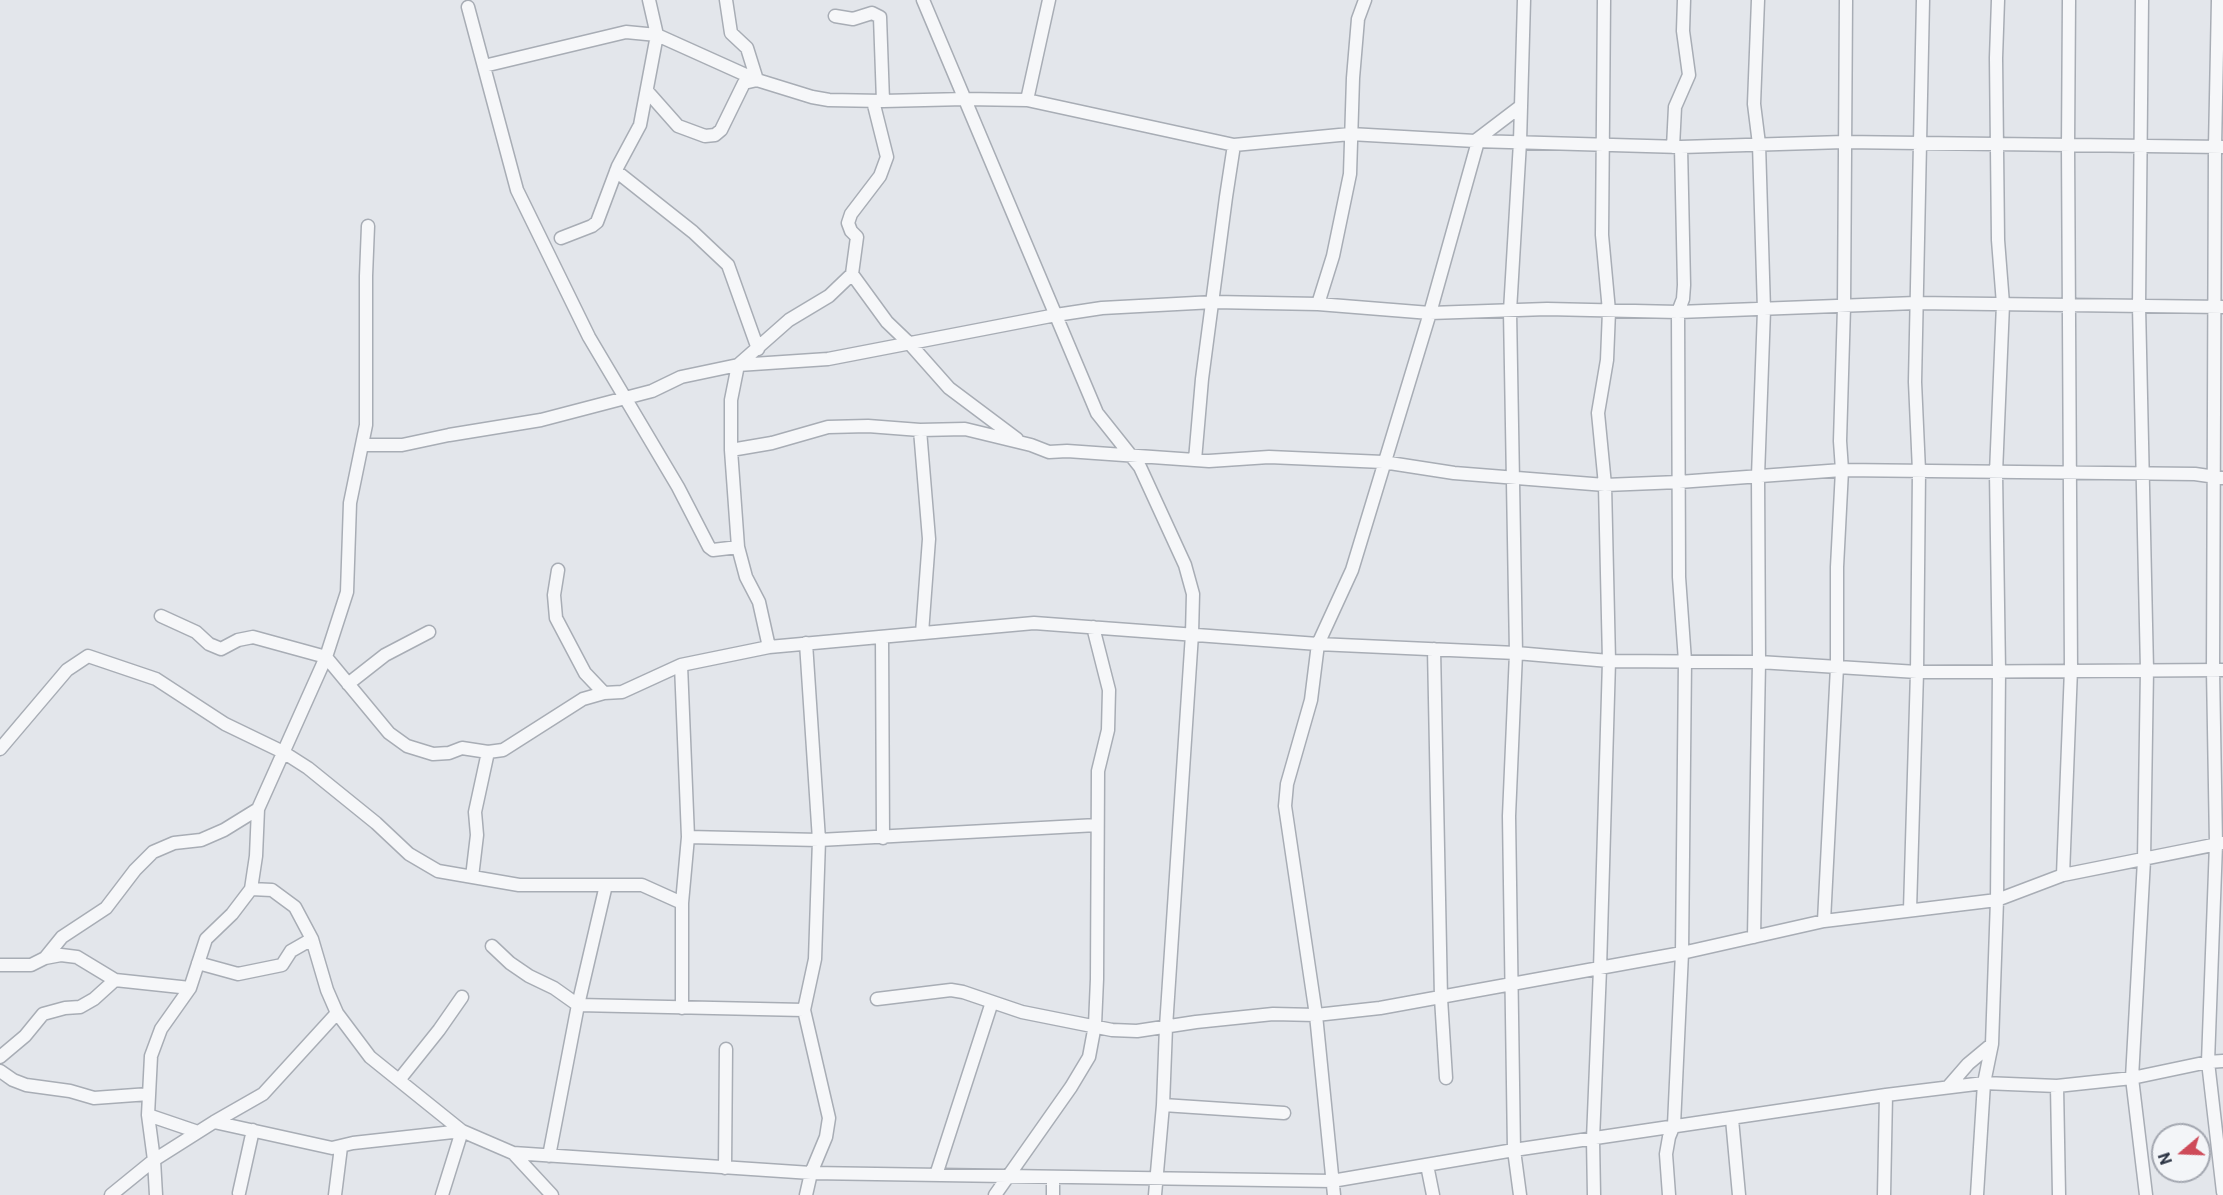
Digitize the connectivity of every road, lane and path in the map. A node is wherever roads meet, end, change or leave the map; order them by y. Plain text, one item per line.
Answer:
1 (649, 0) edge
2 (726, 0) edge
3 (923, 0) edge
4 (1049, 0) edge
5 (1365, 0) edge
6 (1524, 0) edge
7 (1604, 0) edge
8 (1684, 0) edge
9 (1758, 0) edge
10 (1846, 0) edge
11 (1923, 0) edge
12 (1998, 0) edge
13 (2069, 0) edge
14 (2142, 0) edge
15 (2218, 0) edge
16 (468, 7) dead end
17 (836, 16) dead end
18 (657, 35) junction
19 (484, 66) junction
20 (757, 80) junction
21 (647, 91) junction
22 (965, 99) junction
23 (1027, 100) junction
24 (878, 101) junction
25 (1521, 106) junction
26 (1350, 134) junction
27 (1475, 141) junction
28 (1520, 142) junction
29 (1844, 142) junction
30 (1921, 142) junction
31 (1759, 144) junction
32 (1996, 144) junction
33 (1234, 145) junction
34 (1603, 145) junction
35 (2068, 146) junction
36 (1677, 147) junction
37 (2141, 147) junction
38 (2219, 147) edge
39 (616, 171) junction
40 (368, 226) dead end
41 (561, 238) dead end
42 (852, 274) junction
43 (1214, 302) junction
44 (1916, 303) junction
45 (1318, 304) junction
46 (2003, 304) junction
47 (2070, 305) junction
48 (2139, 306) junction
49 (1844, 307) junction
50 (2219, 307) edge
51 (1764, 310) junction
52 (1510, 311) junction
53 (1609, 311) junction
54 (1678, 312) junction
55 (1430, 313) junction
56 (1056, 315) junction
57 (910, 344) junction
58 (758, 349) junction
59 (738, 365) junction
60 (625, 397) junction
61 (920, 430) junction
62 (1022, 443) junction
63 (362, 445) junction
64 (731, 450) junction
65 (1131, 457) junction
66 (1195, 460) junction
67 (1383, 462) junction
68 (1842, 470) junction
69 (1918, 471) junction
70 (1996, 473) junction
71 (2143, 473) junction
72 (2069, 474) junction
73 (1758, 476) junction
74 (1512, 477) junction
75 (2219, 478) edge
76 (1679, 482) junction
77 (1605, 485) junction
78 (738, 547) junction
79 (558, 570) dead end
80 (162, 616) dead end
81 (1093, 627) junction
82 (429, 632) dead end
83 (922, 633) junction
84 (1192, 634) junction
85 (882, 637) junction
86 (806, 644) junction
87 (1318, 644) junction
88 (769, 647) junction
89 (1434, 649) junction
90 (1516, 653) junction
91 (326, 657) junction
92 (1609, 661) junction
93 (1685, 661) junction
94 (1759, 662) junction
95 (681, 664) junction
96 (1837, 667) junction
97 (2071, 669) junction
98 (2147, 669) junction
99 (2218, 670) edge
100 (1999, 671) junction
101 (1917, 672) junction
102 (348, 684) junction
103 (604, 693) junction
104 (0, 749) edge
105 (283, 752) junction
106 (488, 752) junction
107 (258, 809) junction
108 (1097, 825) junction
109 (688, 837) junction
110 (883, 837) junction
111 (819, 840) junction
112 (2219, 843) edge
113 (2144, 860) junction
114 (2063, 875) junction
115 (472, 877) junction
116 (606, 885) junction
117 (251, 889) junction
118 (1997, 900) junction
119 (682, 903) junction
120 (1910, 910) junction
121 (1824, 921) junction
122 (1754, 937) junction
123 (312, 939) junction
124 (492, 946) dead end
125 (1682, 953) junction
126 (45, 958) junction
127 (198, 963) junction
128 (1, 966) edge
129 (1600, 969) junction
130 (115, 980) junction
131 (1511, 984) junction
132 (190, 988) junction
133 (462, 997) dead end
134 (1440, 998) junction
135 (876, 999) dead end
136 (992, 1002) junction
137 (578, 1005) junction
138 (682, 1008) junction
139 (804, 1010) junction
140 (337, 1013) junction
141 (1316, 1015) junction
142 (1095, 1025) junction
143 (1166, 1027) junction
144 (1992, 1044) junction
145 (726, 1049) dead end
146 (0, 1057) edge
147 (2223, 1061) edge
148 (2208, 1062) junction
149 (0, 1071) edge
150 (1446, 1078) dead end
151 (2132, 1078) junction
152 (399, 1080) junction
153 (1984, 1083) junction
154 (2057, 1086) junction
155 (1948, 1087) junction
156 (149, 1094) junction
157 (1886, 1095) junction
158 (1163, 1105) junction
159 (1284, 1113) dead end
160 (148, 1115) junction
161 (1732, 1119) junction
162 (214, 1122) junction
163 (1674, 1125) junction
164 (253, 1131) junction
165 (462, 1131) junction
166 (198, 1132) junction
167 (1593, 1139) junction
168 (341, 1147) junction
169 (1514, 1150) junction
170 (513, 1154) junction
171 (549, 1156) junction
172 (154, 1161) junction
173 (1427, 1165) junction
174 (725, 1168) junction
175 (810, 1173) junction
176 (936, 1175) junction
177 (1009, 1176) junction
178 (1053, 1177) junction
179 (1156, 1178) junction
180 (1332, 1181) junction
181 (2223, 1192) edge
182 (239, 1193) dead end
183 (111, 1195) edge
184 (156, 1195) edge
185 (335, 1195) edge
186 (442, 1195) edge
187 (552, 1195) edge
188 (806, 1195) edge
189 (995, 1195) edge
190 (1053, 1195) edge
191 (1155, 1195) edge
192 (1334, 1195) edge
193 (1433, 1195) edge
194 (1520, 1195) edge
195 (1594, 1195) edge
196 (1669, 1195) edge
197 (1739, 1195) edge
198 (1884, 1195) edge
199 (1977, 1195) edge
200 (2059, 1195) edge
201 (2146, 1195) edge

1 - 18 street
2 - 20 street
3 - 22 street
4 - 23 street
5 - 26 street
6 - 25 street
7 - 34 street
8 - 36 street
9 - 31 street
10 - 29 street
11 - 30 street
12 - 32 street
13 - 35 street
14 - 37 street
15 - 38 street
16 - 19 street
17 - 24 street
18 - 19 street
18 - 20 street
18 - 21 street
19 - 60 street
20 - 21 street
20 - 24 street
21 - 39 street
22 - 23 street
22 - 24 street
22 - 56 street
23 - 33 street
24 - 42 street
25 - 27 street
25 - 28 street
26 - 27 street
26 - 33 street
26 - 45 street
27 - 28 street
27 - 55 street
28 - 34 street
28 - 52 street
29 - 30 street
29 - 31 street
29 - 49 street
30 - 32 street
30 - 44 street
31 - 36 street
31 - 51 street
32 - 35 street
32 - 46 street
33 - 43 street
34 - 36 street
34 - 53 street
35 - 37 street
35 - 47 street
36 - 54 street
37 - 38 street
37 - 48 street
38 - 50 street
39 - 41 street
39 - 58 street
40 - 63 street
42 - 57 street
42 - 58 street
43 - 45 street
43 - 56 street
43 - 66 street
44 - 46 street
44 - 49 street
44 - 69 street
45 - 55 street
46 - 47 street
46 - 70 street
47 - 48 street
47 - 72 street
48 - 50 street
48 - 71 street
49 - 51 street
49 - 68 street
50 - 75 street
51 - 54 street
51 - 73 street
52 - 53 street
52 - 55 street
52 - 74 street
53 - 54 street
53 - 77 street
54 - 76 street
55 - 67 street
56 - 57 street
56 - 65 street
57 - 59 street
57 - 62 street
58 - 59 street
59 - 60 street
59 - 64 street
60 - 63 street
60 - 78 street
61 - 62 street
61 - 64 street
61 - 83 street
62 - 65 street
63 - 91 street
64 - 78 street
65 - 66 street
65 - 84 street
66 - 67 street
67 - 74 street
67 - 87 street
68 - 69 street
68 - 73 street
68 - 96 street
69 - 70 street
69 - 101 street
70 - 72 street
70 - 100 street
71 - 72 street
71 - 75 street
71 - 98 street
72 - 97 street
73 - 76 street
73 - 94 street
74 - 77 street
74 - 90 street
75 - 99 street
76 - 77 street
76 - 93 street
77 - 92 street
78 - 88 street
79 - 103 street
80 - 91 street
81 - 83 street
81 - 84 street
81 - 108 street
82 - 102 street
83 - 85 street
84 - 87 street
84 - 143 street
85 - 86 street
85 - 110 street
86 - 88 street
86 - 111 street
87 - 89 street
87 - 141 street
88 - 95 street
89 - 90 street
89 - 134 street
90 - 92 street
90 - 131 street
91 - 102 street
91 - 105 street
92 - 93 street
92 - 129 street
93 - 94 street
93 - 125 street
94 - 96 street
94 - 122 street
95 - 103 street
95 - 109 street
96 - 101 street
96 - 121 street
97 - 98 street
97 - 100 street
97 - 114 street
98 - 99 street
98 - 113 street
99 - 112 street
100 - 101 street
100 - 118 street
101 - 120 street
102 - 106 street
103 - 106 street
104 - 105 street
105 - 107 street
105 - 115 street
106 - 115 street
107 - 117 street
107 - 126 street
108 - 110 street
108 - 142 street
109 - 111 street
109 - 119 street
110 - 111 street
111 - 139 street
112 - 113 street
112 - 148 street
113 - 114 street
113 - 151 street
114 - 118 street
115 - 116 street
116 - 119 street
116 - 137 street
117 - 123 street
117 - 127 street
118 - 120 street
118 - 144 street
119 - 138 street
120 - 121 street
121 - 122 street
122 - 125 street
123 - 127 street
123 - 140 street
124 - 137 street
125 - 129 street
125 - 163 street
126 - 128 street
126 - 130 street
127 - 132 street
129 - 131 street
129 - 167 street
130 - 132 street
130 - 146 street
131 - 134 street
131 - 169 street
132 - 156 street
133 - 152 street
134 - 141 street
134 - 150 street
135 - 136 street
136 - 142 street
136 - 176 street
137 - 138 street
137 - 171 street
138 - 139 street
139 - 175 street
140 - 152 street
140 - 162 street
141 - 143 street
141 - 180 street
142 - 143 street
142 - 177 street
143 - 158 street
144 - 153 street
144 - 155 street
145 - 174 street
147 - 148 street
148 - 151 street
148 - 181 street
149 - 156 street
151 - 154 street
151 - 201 street
152 - 165 street
153 - 154 street
153 - 155 street
153 - 199 street
154 - 200 street
155 - 157 street
156 - 160 street
157 - 161 street
157 - 198 street
158 - 159 street
158 - 179 street
160 - 166 street
160 - 172 street
161 - 163 street
161 - 197 street
162 - 164 street
162 - 166 street
163 - 167 street
163 - 196 street
164 - 168 street
164 - 182 street
165 - 168 street
165 - 170 street
165 - 186 street
166 - 172 street
167 - 169 street
167 - 195 street
168 - 185 street
169 - 173 street
169 - 194 street
170 - 171 street
170 - 187 street
171 - 174 street
172 - 183 street
172 - 184 street
173 - 180 street
173 - 193 street
174 - 175 street
175 - 176 street
175 - 188 street
176 - 177 street
177 - 178 street
177 - 189 street
178 - 179 street
178 - 190 street
179 - 180 street
179 - 191 street
180 - 192 street

